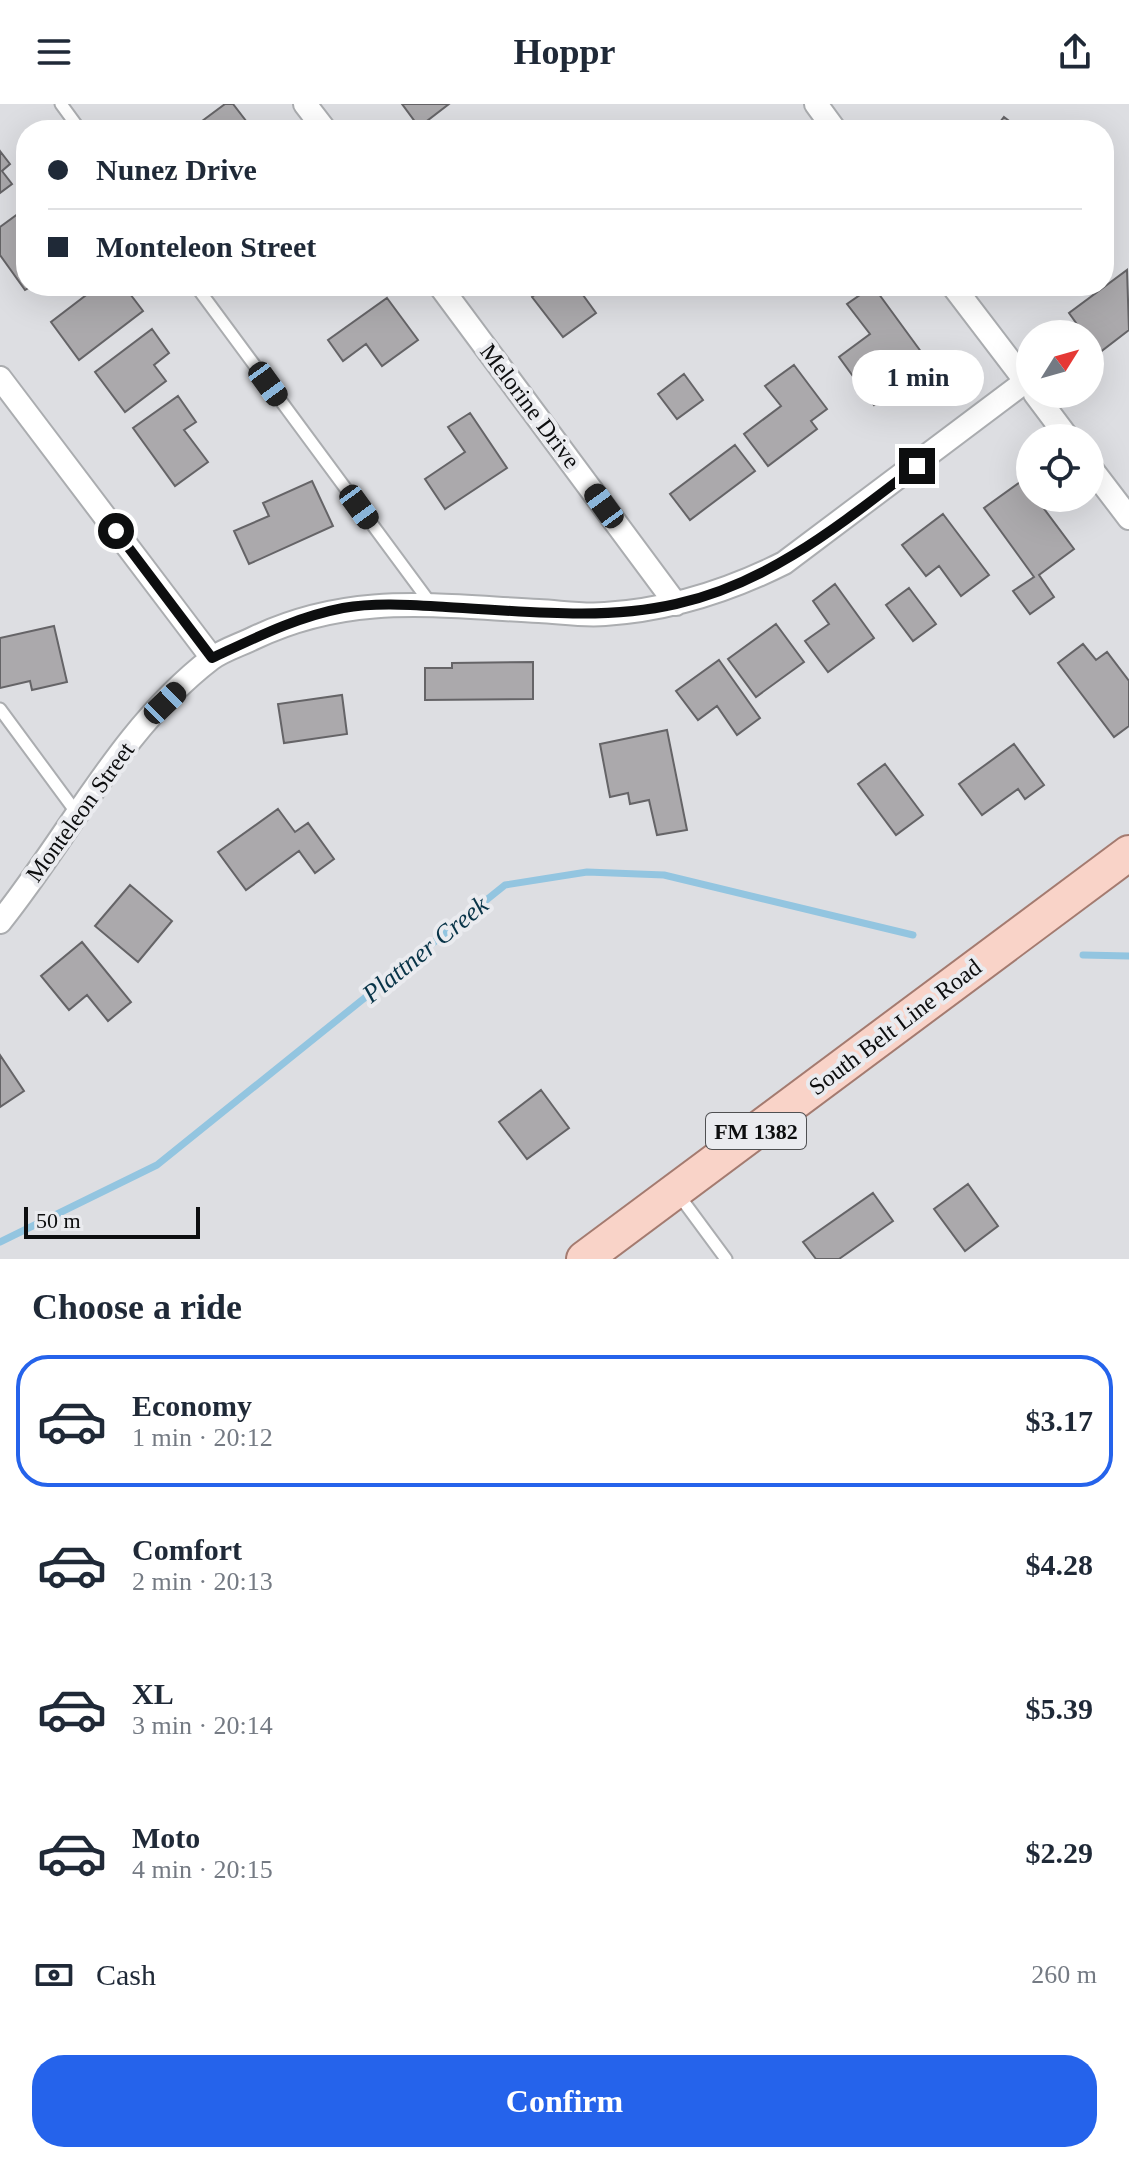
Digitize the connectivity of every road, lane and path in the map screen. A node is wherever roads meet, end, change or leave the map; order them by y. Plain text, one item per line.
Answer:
1 (305, 104) edge
2 (317, 120) edge
3 (203, 296) edge
4 (447, 296) edge
5 (961, 296) edge
6 (1016, 369) edge
7 (0, 378) edge
8 (1016, 397) edge
9 (1104, 485) edge
10 (1129, 518) edge
11 (676, 604) junction
12 (432, 606) junction
13 (212, 658) junction
14 (0, 709) edge
15 (76, 812) junction
16 (1129, 853) edge
17 (0, 922) edge
18 (675, 1191) junction
19 (584, 1259) edge
20 (726, 1259) edge

1 - 2 street
3 - 12 lane
4 - 11 street, Melorine Drive
5 - 6 street
7 - 13 street
8 - 11 street, Monteleon Street
9 - 10 street
11 - 12 street, Monteleon Street
12 - 13 street, Monteleon Street
13 - 15 street, Monteleon Street
14 - 15 lane
15 - 17 street, Monteleon Street
16 - 18 main road, South Belt Line Road / FM 1382
18 - 19 main road, South Belt Line Road / FM 1382
18 - 20 lane

